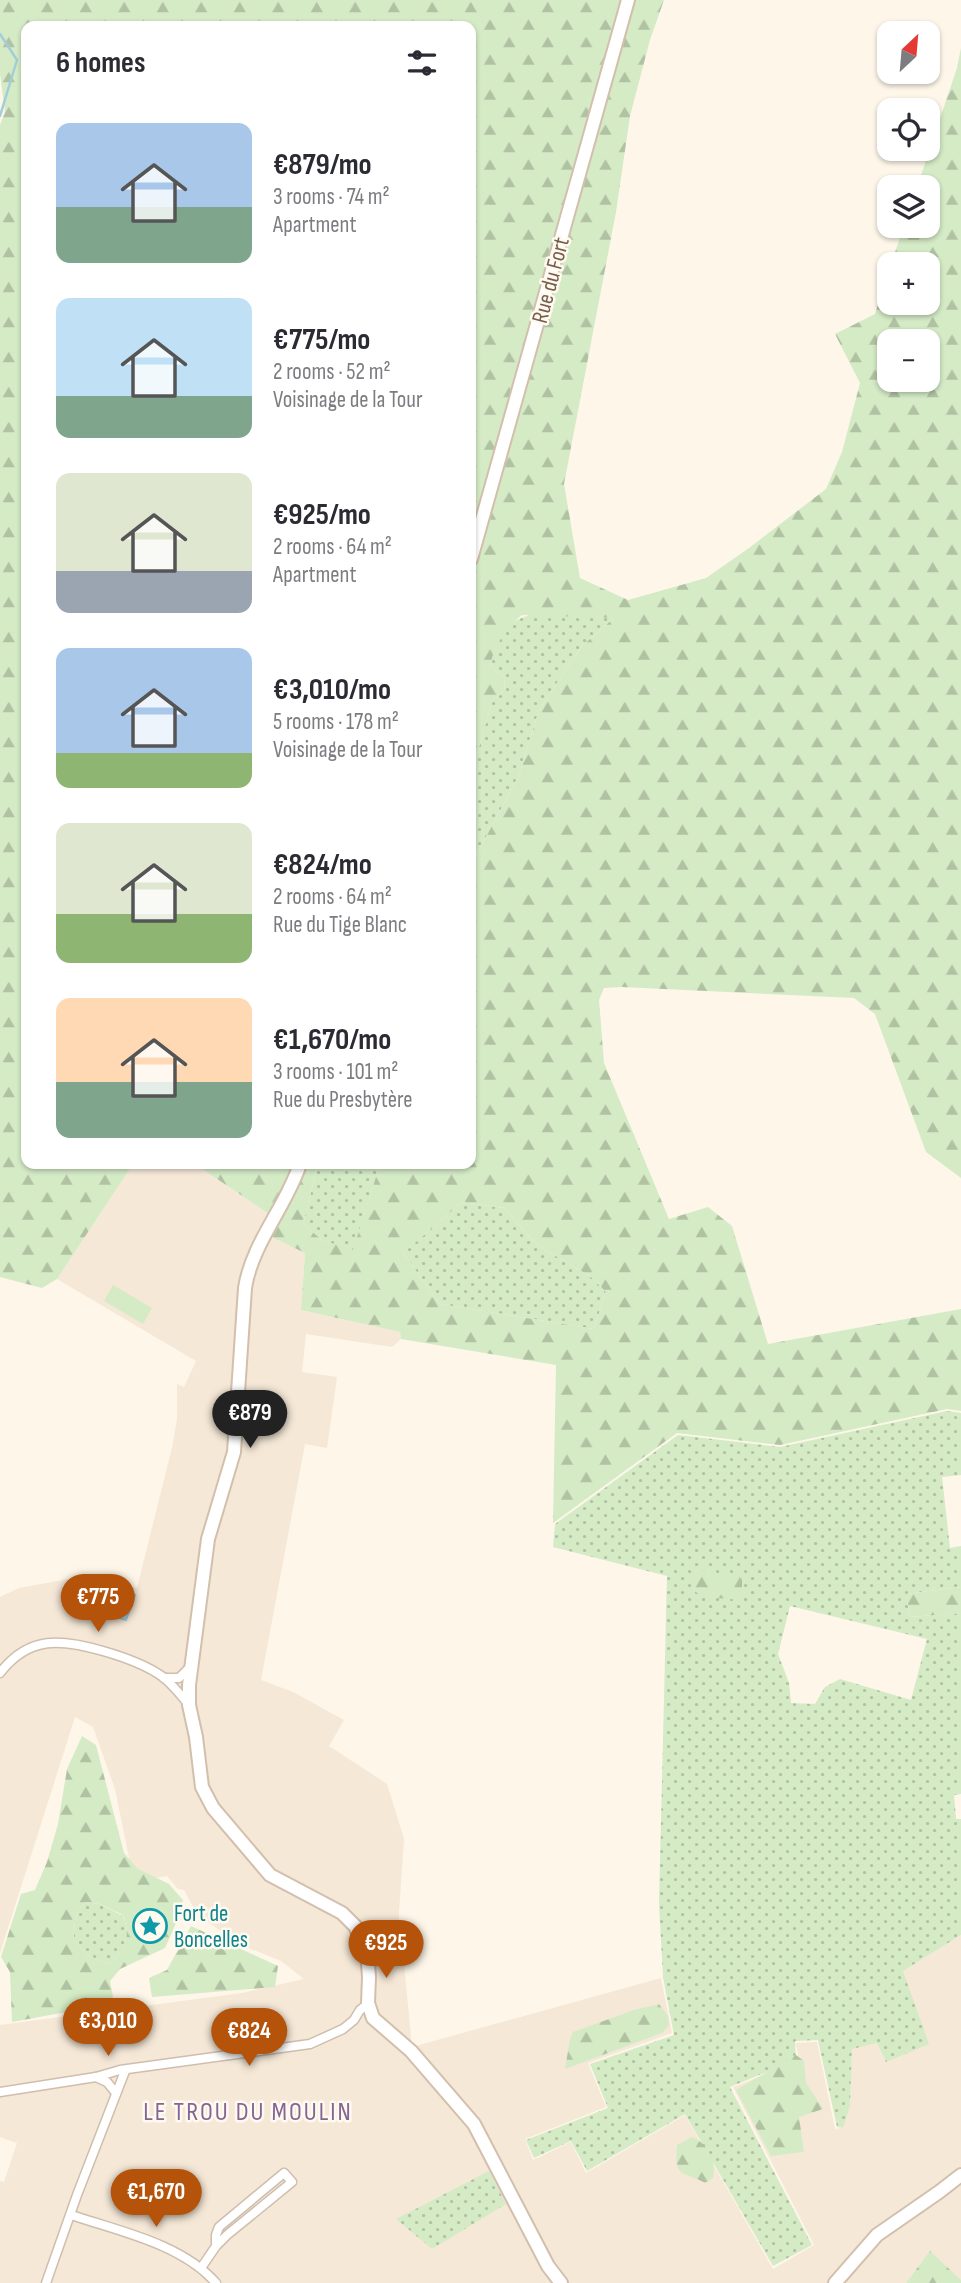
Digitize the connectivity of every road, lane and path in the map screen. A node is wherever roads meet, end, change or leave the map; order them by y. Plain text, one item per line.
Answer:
1 (628, 0) edge
2 (476, 541) edge
3 (298, 1169) edge
4 (190, 1667) junction
5 (0, 1672) edge
6 (164, 1678) junction
7 (189, 1705) junction
8 (368, 2004) junction
9 (354, 2020) junction
10 (375, 2020) junction
11 (125, 2071) junction
12 (96, 2077) junction
13 (0, 2092) edge
14 (116, 2093) junction
15 (961, 2175) edge
16 (71, 2215) junction
17 (216, 2246) junction
18 (201, 2268) junction
19 (46, 2283) edge
20 (216, 2283) edge
21 (561, 2283) edge
22 (835, 2283) edge

1 - 2 street, Rue du Fort
3 - 4 street
4 - 6 street
4 - 7 street
5 - 6 street
6 - 7 street
7 - 8 street
8 - 9 street
8 - 10 street
9 - 10 street
9 - 11 street
10 - 21 street
11 - 12 street
11 - 14 street
12 - 13 street
12 - 14 street
14 - 16 street
15 - 22 street
16 - 18 street
16 - 19 street
17 - 17 street
17 - 18 street
18 - 20 street

